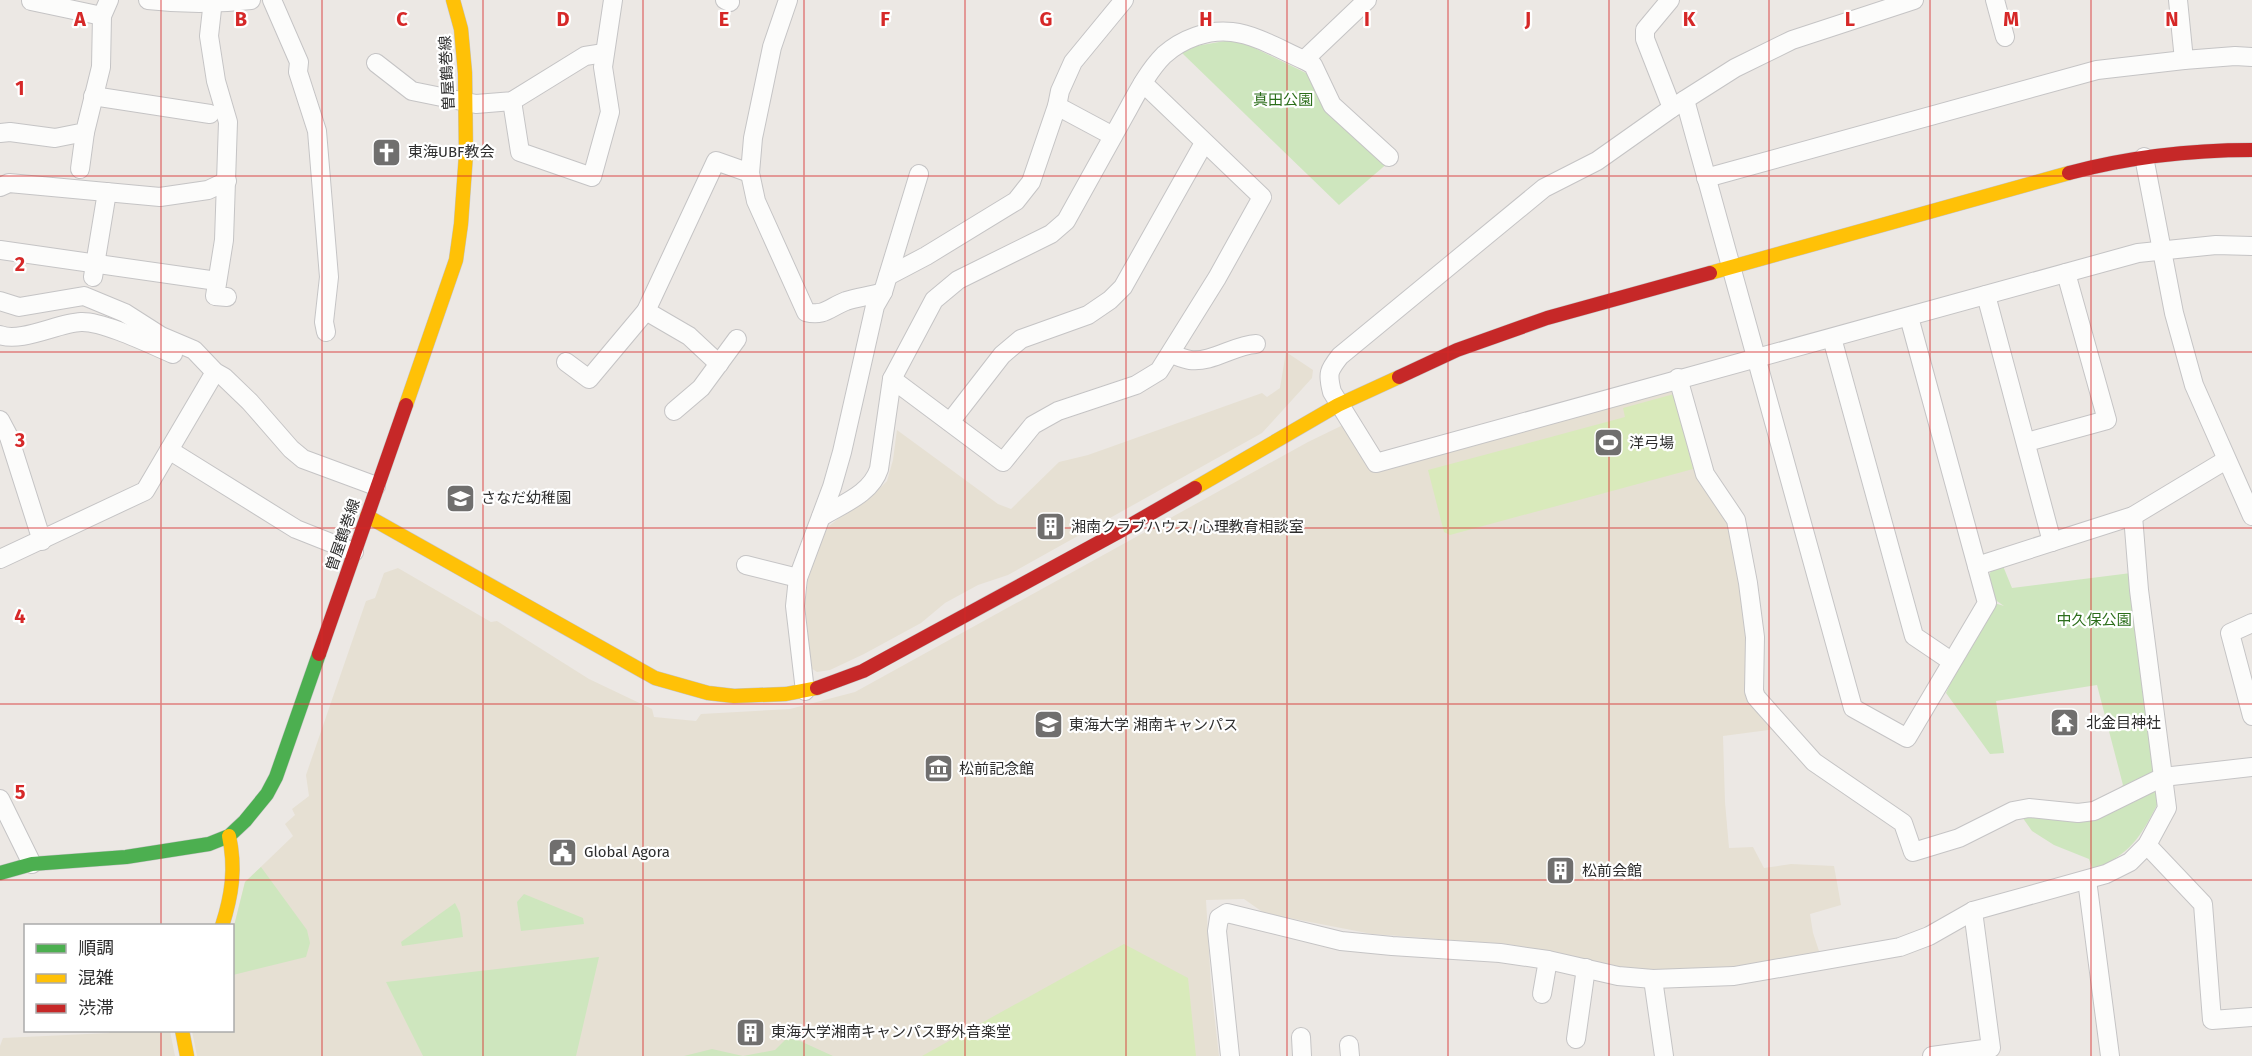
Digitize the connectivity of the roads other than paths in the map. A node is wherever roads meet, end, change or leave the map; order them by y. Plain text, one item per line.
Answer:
1 (148, 0) edge
2 (251, 0) edge
3 (272, 0) edge
4 (453, 0) edge
5 (613, 0) edge
6 (788, 0) edge
7 (1125, 0) edge
8 (1367, 0) edge
9 (1670, 0) edge
10 (1914, 0) edge
11 (1995, 0) edge
12 (2178, 0) edge
13 (31, 1) edge
14 (213, 2) edge
15 (105, 8) edge
16 (2006, 37) dead end
17 (604, 53) junction
18 (2252, 57) edge
19 (1304, 60) junction
20 (2184, 60) junction
21 (376, 63) dead end
22 (1143, 83) junction
23 (93, 96) junction
24 (466, 101) junction
25 (512, 101) junction
26 (1678, 104) junction
27 (1057, 106) junction
28 (210, 114) dead end
29 (85, 132) junction
30 (0, 133) edge
31 (1113, 136) junction
32 (1204, 143) junction
33 (2252, 150) edge
34 (1389, 157) dead end
35 (2144, 158) junction
36 (80, 169) dead end
37 (750, 173) junction
38 (919, 174) dead end
39 (1706, 178) junction
40 (227, 181) junction
41 (0, 187) edge
42 (106, 192) junction
43 (2252, 246) edge
44 (0, 250) edge
45 (2162, 251) junction
46 (1730, 268) junction
47 (94, 271) junction
48 (2066, 273) junction
49 (217, 281) junction
50 (886, 284) junction
51 (1986, 295) junction
52 (227, 297) dead end
53 (0, 301) edge
54 (646, 310) junction
55 (1909, 316) junction
56 (326, 332) dead end
57 (0, 335) edge
58 (1832, 338) junction
59 (737, 339) dead end
60 (1256, 344) dead end
61 (1171, 354) junction
62 (1756, 358) junction
63 (207, 361) junction
64 (566, 362) dead end
65 (719, 364) junction
66 (1678, 378) junction
67 (892, 380) junction
68 (1338, 405) junction
69 (674, 411) dead end
70 (0, 420) edge
71 (950, 422) junction
72 (2027, 442) junction
73 (169, 450) junction
74 (2226, 460) junction
75 (376, 486) junction
76 (367, 516) junction
77 (2133, 516) junction
78 (2252, 516) edge
79 (821, 517) junction
80 (42, 541) junction
81 (2052, 542) junction
82 (354, 552) junction
83 (0, 559) edge
84 (746, 565) dead end
85 (1977, 566) junction
86 (798, 578) junction
87 (2252, 623) edge
88 (1951, 662) junction
89 (805, 691) junction
90 (2252, 717) edge
91 (2252, 766) edge
92 (2163, 777) junction
93 (0, 799) edge
94 (229, 836) junction
95 (2147, 845) junction
96 (32, 864) junction
97 (0, 873) edge
98 (2087, 880) junction
99 (1973, 911) junction
100 (223, 924) edge
101 (1548, 960) junction
102 (1586, 968) junction
103 (1653, 979) junction
104 (1542, 994) dead end
105 (2252, 1017) edge
106 (182, 1032) edge
107 (1301, 1037) dead end
108 (1576, 1039) dead end
109 (187, 1056) edge
110 (1230, 1056) edge
111 (1302, 1056) edge
112 (1664, 1056) edge
113 (1932, 1056) edge
114 (2110, 1056) edge

1 - 14 street
2 - 14 street
3 - 56 street
4 - 24 street, 曽屋鶴巻線
5 - 17 street
6 - 37 street
7 - 27 street
8 - 19 street
9 - 26 street
10 - 26 street
11 - 16 street
12 - 20 street
13 - 15 street
14 - 40 street
15 - 23 street
17 - 25 street
17 - 25 street
18 - 20 street
19 - 22 street
19 - 34 street
20 - 39 street
21 - 24 street
22 - 31 street
22 - 32 street
23 - 28 street
23 - 29 street
24 - 25 street
24 - 75 street, 曽屋鶴巻線
26 - 39 street
26 - 68 street
27 - 31 street
27 - 50 street
29 - 30 street
29 - 36 street
31 - 67 street
32 - 61 street
32 - 71 street
33 - 35 street
35 - 45 street
35 - 46 street
37 - 50 street
37 - 54 street
38 - 50 street
39 - 46 street
40 - 42 street
40 - 49 street
41 - 42 street
42 - 47 street
43 - 45 street
44 - 47 street
45 - 48 street
45 - 74 street
46 - 62 street
46 - 68 street
47 - 49 street
48 - 51 street
48 - 72 street
49 - 52 street
50 - 79 street
51 - 55 street
51 - 72 street
53 - 63 street
54 - 64 street
54 - 65 street
55 - 58 street
55 - 85 street
57 - 63 street
58 - 62 street
58 - 88 street
59 - 65 street
60 - 61 street
61 - 71 street
62 - 66 street
62 - 88 street
63 - 73 street
63 - 75 street
65 - 69 street
66 - 68 street
66 - 92 street
67 - 71 street
67 - 79 street
68 - 89 street
70 - 80 street
72 - 81 street
73 - 80 street
73 - 82 street
74 - 77 street
74 - 78 street
75 - 76 street, 曽屋鶴巻線
76 - 82 street, 曽屋鶴巻線
76 - 89 street
77 - 81 street
77 - 92 street
79 - 86 street
80 - 83 street
81 - 85 street
82 - 94 street, 曽屋鶴巻線
84 - 86 street
85 - 88 street
86 - 89 street
87 - 90 street
91 - 92 street
92 - 95 street
93 - 96 street
94 - 96 street, 曽屋鶴巻線
94 - 100 street
95 - 98 street
95 - 105 street
96 - 97 street, 曽屋鶴巻線
98 - 99 street
98 - 114 street
99 - 103 street
99 - 113 street
101 - 102 street
101 - 104 street
101 - 110 street
102 - 103 street
102 - 108 street
103 - 112 street
106 - 109 street
107 - 111 street

